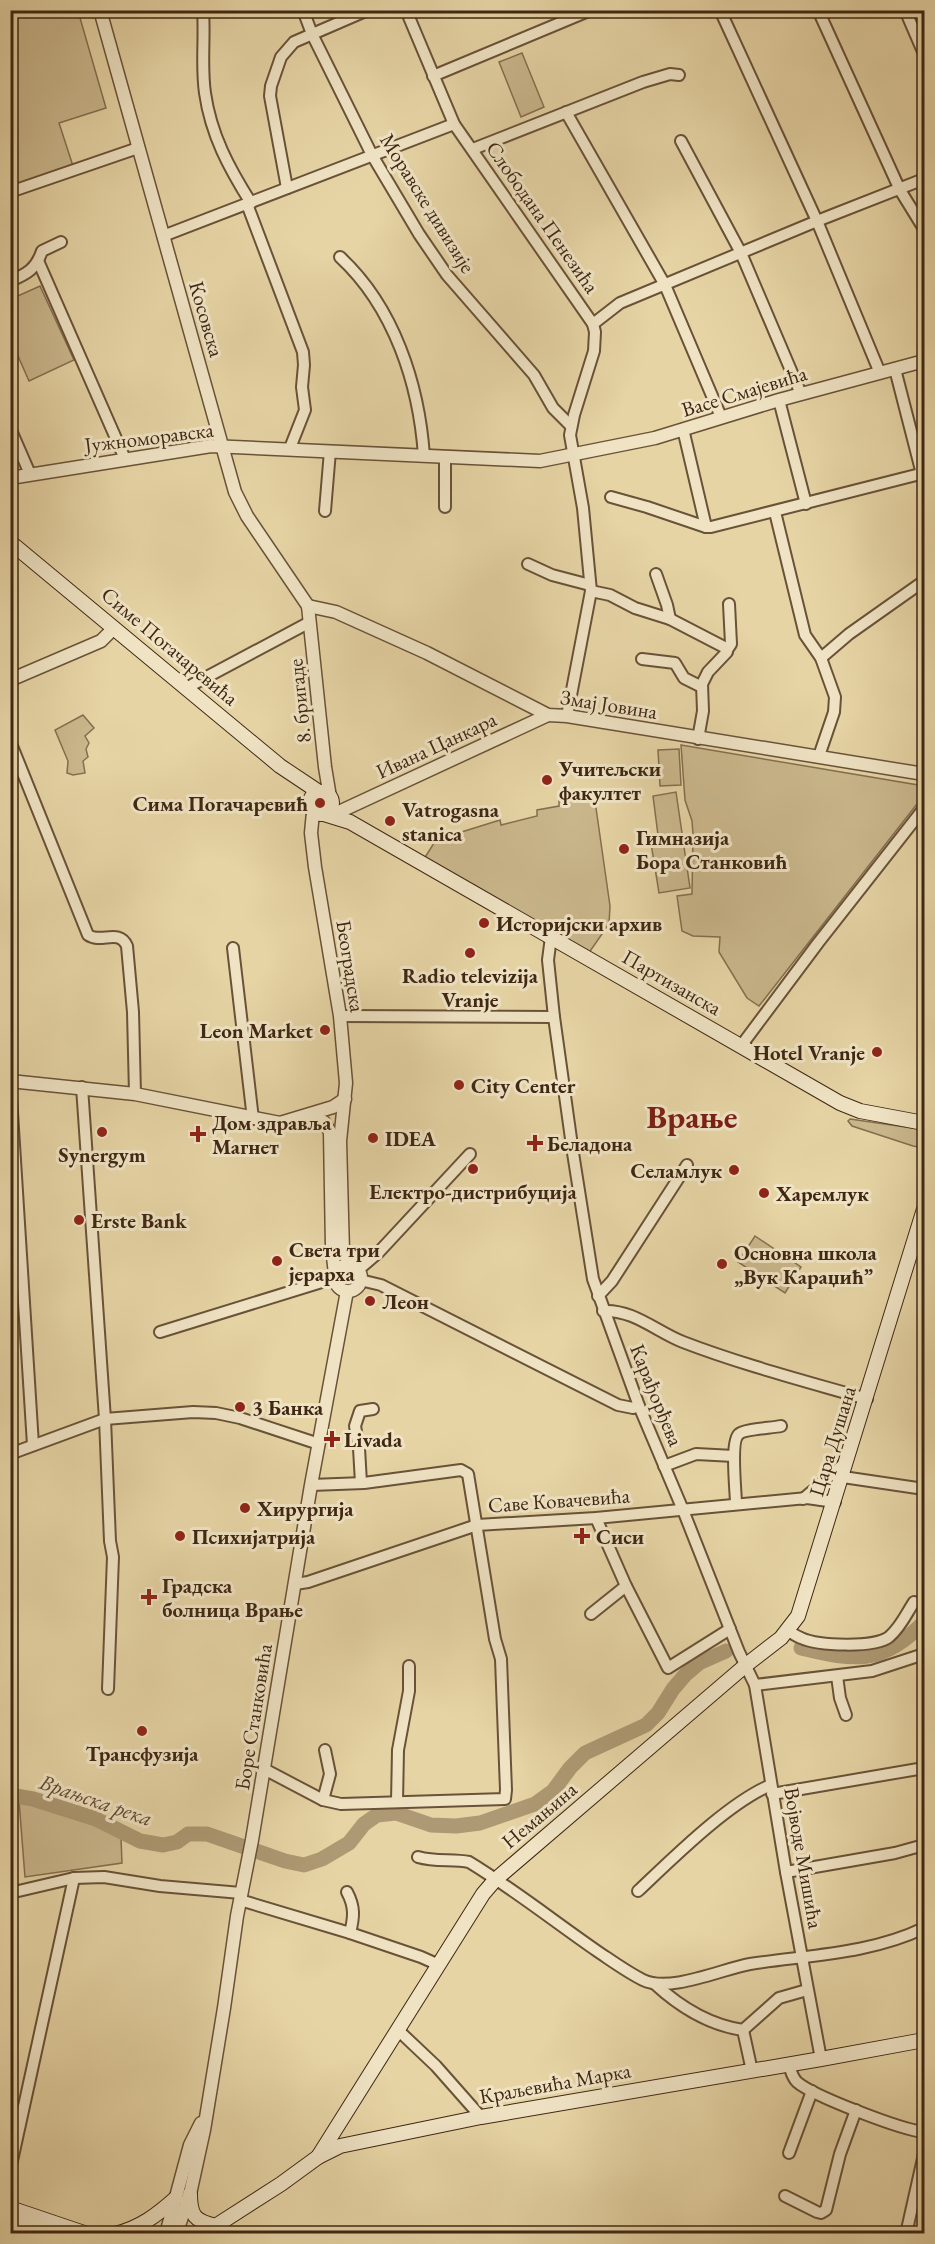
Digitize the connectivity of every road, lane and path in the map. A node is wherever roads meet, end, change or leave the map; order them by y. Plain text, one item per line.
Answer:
1 (100, 10) edge
2 (203, 10) edge
3 (303, 10) edge
4 (368, 10) edge
5 (406, 10) edge
6 (591, 10) edge
7 (720, 10) edge
8 (818, 10) edge
9 (905, 10) edge
10 (312, 34) junction
11 (924, 54) edge
12 (679, 75) dead end
13 (433, 76) junction
14 (566, 112) junction
15 (454, 124) junction
16 (681, 141) dead end
17 (138, 148) junction
18 (473, 149) junction
19 (372, 155) junction
20 (924, 179) edge
21 (287, 188) junction
22 (900, 190) junction
23 (10, 192) edge
24 (249, 203) junction
25 (817, 221) junction
26 (924, 230) edge
27 (163, 236) junction
28 (61, 242) dead end
29 (741, 253) junction
30 (340, 257) dead end
31 (39, 263) junction
32 (10, 281) edge
33 (665, 285) junction
34 (593, 324) junction
35 (924, 361) edge
36 (895, 369) junction
37 (880, 373) junction
38 (801, 394) junction
39 (779, 400) junction
40 (722, 417) junction
41 (571, 426) junction
42 (10, 428) edge
43 (683, 429) junction
44 (223, 447) junction
45 (290, 448) junction
46 (330, 451) junction
47 (573, 453) junction
48 (424, 456) junction
49 (445, 458) junction
50 (125, 459) junction
51 (923, 473) edge
52 (30, 474) junction
53 (10, 478) edge
54 (611, 498) dead end
55 (806, 504) junction
56 (445, 507) dead end
57 (325, 511) dead end
58 (775, 512) junction
59 (706, 527) junction
60 (10, 542) edge
61 (528, 564) dead end
62 (656, 574) dead end
63 (924, 581) edge
64 (590, 588) junction
65 (729, 604) dead end
66 (308, 606) junction
67 (670, 619) junction
68 (310, 622) junction
69 (114, 628) junction
70 (728, 650) junction
71 (821, 658) junction
72 (642, 659) dead end
73 (10, 680) edge
74 (188, 687) junction
75 (702, 687) junction
76 (548, 715) junction
77 (567, 716) junction
78 (698, 739) junction
79 (10, 741) edge
80 (819, 756) junction
81 (924, 774) edge
82 (327, 804) junction
83 (924, 808) edge
84 (551, 937) junction
85 (233, 948) dead end
86 (340, 1017) junction
87 (554, 1017) junction
88 (741, 1046) junction
89 (10, 1081) edge
90 (82, 1087) junction
91 (135, 1094) junction
92 (345, 1099) junction
93 (308, 1115) junction
94 (254, 1119) junction
95 (924, 1123) edge
96 (470, 1154) dead end
97 (687, 1166) dead end
98 (924, 1209) edge
99 (357, 1272) junction
100 (335, 1277) junction
101 (347, 1291) junction
102 (598, 1296) junction
103 (603, 1311) junction
104 (160, 1332) dead end
105 (867, 1399) junction
106 (639, 1406) junction
107 (373, 1408) dead end
108 (105, 1419) junction
109 (781, 1426) dead end
110 (319, 1444) junction
111 (33, 1445) junction
112 (10, 1454) edge
113 (734, 1455) junction
114 (847, 1461) junction
115 (664, 1466) junction
116 (843, 1477) junction
117 (360, 1483) junction
118 (311, 1485) junction
119 (924, 1489) edge
120 (803, 1499) junction
121 (835, 1503) junction
122 (736, 1504) junction
123 (683, 1510) junction
124 (596, 1518) junction
125 (477, 1525) junction
126 (295, 1584) junction
127 (626, 1586) junction
128 (914, 1602) dead end
129 (591, 1614) dead end
130 (729, 1629) junction
131 (788, 1631) junction
132 (924, 1654) edge
133 (746, 1665) junction
134 (410, 1666) dead end
135 (837, 1676) junction
136 (755, 1685) junction
137 (108, 1689) dead end
138 (846, 1716) dead end
139 (325, 1750) dead end
140 (924, 1768) edge
141 (264, 1769) junction
142 (772, 1789) junction
143 (323, 1800) junction
144 (397, 1802) junction
145 (924, 1845) edge
146 (418, 1857) dead end
147 (786, 1872) junction
148 (74, 1878) junction
149 (495, 1880) junction
150 (638, 1891) dead end
151 (347, 1892) dead end
152 (10, 1893) edge
153 (240, 1897) junction
154 (924, 1928) edge
155 (350, 1933) junction
156 (802, 1959) junction
157 (439, 1965) junction
158 (654, 1984) junction
159 (807, 1990) junction
160 (743, 2030) junction
161 (399, 2031) junction
162 (924, 2040) edge
163 (821, 2059) junction
164 (789, 2065) junction
165 (752, 2071) junction
166 (812, 2091) junction
167 (856, 2110) junction
168 (206, 2114) junction
169 (481, 2117) junction
170 (924, 2132) edge
171 (789, 2153) dead end
172 (924, 2154) edge
173 (318, 2157) junction
174 (10, 2170) edge
175 (190, 2194) junction
176 (785, 2196) dead end
177 (176, 2198) junction
178 (10, 2208) edge
179 (10, 2220) edge
180 (216, 2226) junction
181 (66, 2231) edge
182 (48, 2234) edge
183 (87, 2234) edge
184 (115, 2234) edge
185 (166, 2234) edge
186 (176, 2234) edge
187 (203, 2234) edge
188 (906, 2234) edge

1 - 17 street, Косовска
2 - 24 street
3 - 10 street, Моравске дивизије
4 - 10 street
5 - 13 street, Слободана Пенезића
6 - 13 street
7 - 25 street
8 - 22 street
9 - 11 street
10 - 19 street, Моравске дивизије
10 - 21 street
12 - 14 street
13 - 15 street, Слободана Пенезића
14 - 18 street
14 - 33 street
15 - 18 street, Слободана Пенезића
15 - 19 street
16 - 29 street
17 - 23 street
17 - 27 street, Косовска
18 - 34 street, Слободана Пенезића
19 - 21 street
19 - 41 street, Моравске дивизије
20 - 22 street
21 - 24 street
22 - 25 street
22 - 26 street
24 - 27 street
24 - 45 street
25 - 29 street
25 - 37 street
27 - 44 street, Косовска
28 - 31 street
29 - 33 street
29 - 38 street
30 - 48 street
31 - 32 street
31 - 50 street
33 - 34 street
33 - 40 street
34 - 41 street, Слободана Пенезића
35 - 36 street, Васе Смајевића
36 - 37 street, Васе Смајевића
36 - 51 street
37 - 38 street, Васе Смајевића
38 - 39 street, Васе Смајевића
39 - 40 street, Васе Смајевића
39 - 55 street
40 - 43 street, Васе Смајевића
41 - 47 street, Слободана Пенезића
42 - 52 street
43 - 47 street, Васе Смајевића
43 - 59 street
44 - 45 street, Јужноморавска
44 - 50 street, Јужноморавска
44 - 66 street, Косовска
45 - 46 street, Јужноморавска
46 - 48 street, Јужноморавска
46 - 57 street
47 - 49 street, Јужноморавска
47 - 64 street, Слободана Пенезића
48 - 49 street, Јужноморавска
49 - 56 street
50 - 52 street, Јужноморавска
51 - 55 street
52 - 53 street, Јужноморавска
54 - 59 street
55 - 58 street
58 - 59 street
58 - 71 street
60 - 69 main road, Симе Погачаревића
61 - 64 street
62 - 67 street
63 - 71 street
64 - 67 street
64 - 77 street, Слободана Пенезића
65 - 70 street
66 - 68 street, Косовска
66 - 76 street, Змај Јовина
67 - 70 street
68 - 74 street
68 - 82 street, 8. бригаде
69 - 73 street
69 - 74 main road, Симе Погачаревића
70 - 75 street
71 - 80 street
72 - 75 street
74 - 82 main road, Симе Погачаревића
75 - 78 street
76 - 77 street, Змај Јовина
76 - 82 street, Ивана Цанкара
77 - 78 street, Змај Јовина
78 - 80 street, Змај Јовина
79 - 91 street
80 - 81 street, Змај Јовина
82 - 84 main road, Партизанска
82 - 86 street, Београдска
83 - 88 street
84 - 87 street, Карађорђева
84 - 88 main road, Партизанска
85 - 94 street
86 - 87 street
86 - 92 street, Београдска
87 - 102 street, Карађорђева
88 - 95 main road, Партизанска
89 - 90 street
89 - 111 street
90 - 91 street
90 - 108 street
91 - 94 street
92 - 93 street
92 - 99 street, Београдска
93 - 94 street
93 - 100 street
96 - 99 street
97 - 102 street
98 - 105 main road, Цара Душана
99 - 100 street
99 - 101 street
99 - 106 street
100 - 101 street
100 - 104 street
101 - 110 street, Боре Станковића
102 - 103 street, Карађорђева
103 - 105 street
103 - 106 street, Карађорђева
105 - 114 main road, Цара Душана
106 - 115 street, Карађорђева
107 - 117 street
108 - 110 street
108 - 111 street
108 - 137 street
109 - 113 street
110 - 118 street, Боре Станковића
111 - 112 street
113 - 115 street
113 - 122 street
114 - 116 main road, Цара Душана
114 - 120 street
115 - 123 street, Карађорђева
116 - 119 street
116 - 121 main road, Цара Душана
117 - 118 street
117 - 125 street
118 - 126 street, Боре Станковића
120 - 121 street, Саве Ковачевића
120 - 122 street, Саве Ковачевића
121 - 131 main road, Цара Душана
122 - 123 street, Саве Ковачевића
123 - 124 street, Саве Ковачевића
123 - 130 street, Карађорђева
124 - 125 street, Саве Ковачевића
124 - 127 street
125 - 126 street, Саве Ковачевића
125 - 144 street
126 - 141 street, Боре Станковића
127 - 129 street
127 - 130 street
128 - 131 street
130 - 133 street, Карађорђева
131 - 133 main road, Цара Душана
132 - 135 street
133 - 136 street, Војводе Мишића
133 - 149 main road, Немањина
134 - 144 street
135 - 136 street
135 - 138 street
136 - 142 street, Војводе Мишића
139 - 143 street
140 - 142 street
141 - 143 street
141 - 153 street, Боре Станковића
142 - 147 street, Војводе Мишића
142 - 150 street
143 - 144 street
145 - 147 street
146 - 149 street
147 - 156 street, Војводе Мишића
148 - 152 street
148 - 153 street
148 - 174 street
149 - 157 main road, Немањина
149 - 158 street
151 - 155 street
153 - 155 street
153 - 168 street, Боре Станковића
154 - 156 street
155 - 157 street
156 - 158 street
156 - 159 street, Војводе Мишића
157 - 161 main road, Немањина
158 - 160 street
159 - 160 street
159 - 163 street, Војводе Мишића
160 - 165 street
161 - 169 street
161 - 173 main road, Немањина
162 - 163 main road, Краљевића Марка
163 - 164 main road, Краљевића Марка
164 - 165 main road, Краљевића Марка
164 - 166 street
165 - 169 main road, Краљевића Марка
166 - 167 street
166 - 171 street
167 - 170 street
167 - 176 street
168 - 175 street, Боре Станковића
168 - 177 street, Боре Станковића
169 - 173 main road, Краљевића Марка
172 - 188 street
173 - 180 main road, Краљевића Марка
175 - 180 main road
175 - 186 street, Боре Станковића
177 - 184 main road
177 - 185 street, Боре Станковића
178 - 181 main road
179 - 182 main road
180 - 187 main road, Краљевића Марка
181 - 183 main road

